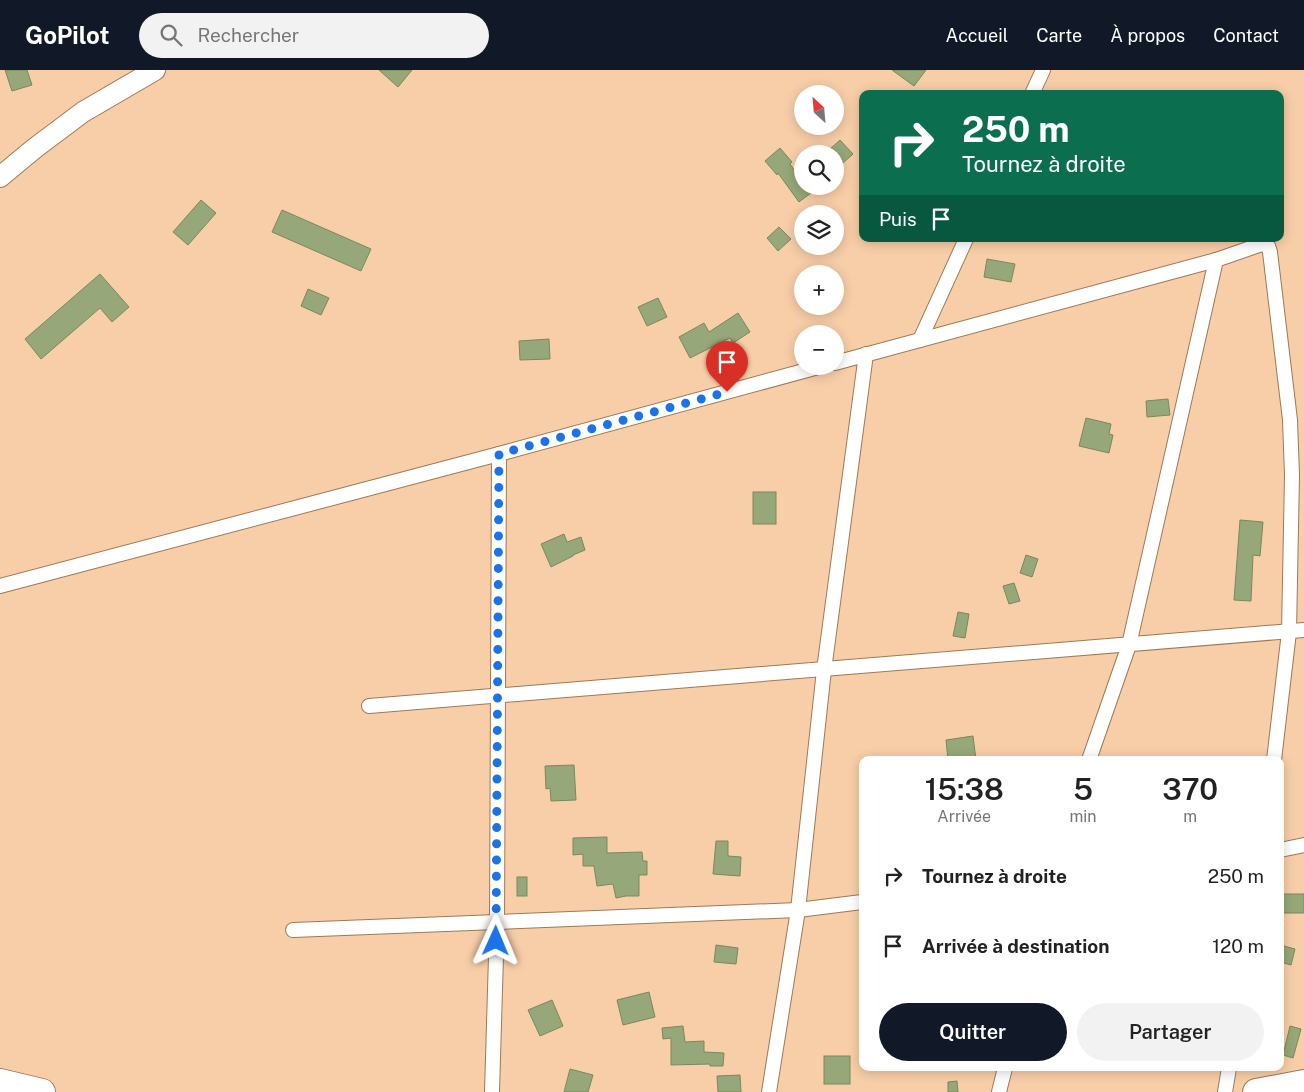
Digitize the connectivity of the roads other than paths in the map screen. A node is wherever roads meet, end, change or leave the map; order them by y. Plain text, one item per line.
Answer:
1 (155, 70) edge
2 (1043, 70) edge
3 (1034, 90) edge
4 (0, 177) edge
5 (965, 242) edge
6 (1216, 260) junction
7 (920, 340) junction
8 (866, 354) junction
9 (844, 360) edge
10 (794, 374) edge
11 (1297, 419) edge
12 (499, 454) junction
13 (0, 586) edge
14 (1304, 630) edge
15 (1289, 632) junction
16 (1129, 645) junction
17 (824, 670) junction
18 (497, 696) junction
19 (369, 706) dead end
20 (1091, 756) edge
21 (1274, 756) edge
22 (1304, 845) edge
23 (1284, 849) edge
24 (859, 902) edge
25 (798, 910) junction
26 (497, 922) junction
27 (293, 930) dead end
28 (1003, 1071) edge
29 (1228, 1071) edge
30 (0, 1082) edge
31 (1304, 1083) edge
32 (42, 1092) edge
33 (492, 1092) edge
34 (769, 1092) edge
35 (999, 1092) edge
36 (1225, 1092) edge
37 (1256, 1092) edge

1 - 4 street
2 - 3 street
5 - 7 street
6 - 7 street
6 - 11 street
6 - 16 street
7 - 8 street
8 - 9 street
8 - 17 street
10 - 12 street
11 - 15 street
12 - 13 street
12 - 18 street
14 - 15 street
15 - 16 street
15 - 21 street
16 - 17 street
16 - 20 street
17 - 18 street
17 - 25 street
18 - 19 street
18 - 26 street
22 - 23 street
24 - 25 street
25 - 26 street
25 - 34 street
26 - 27 street
26 - 33 street
28 - 35 street
29 - 36 street
30 - 32 highway
31 - 37 highway

